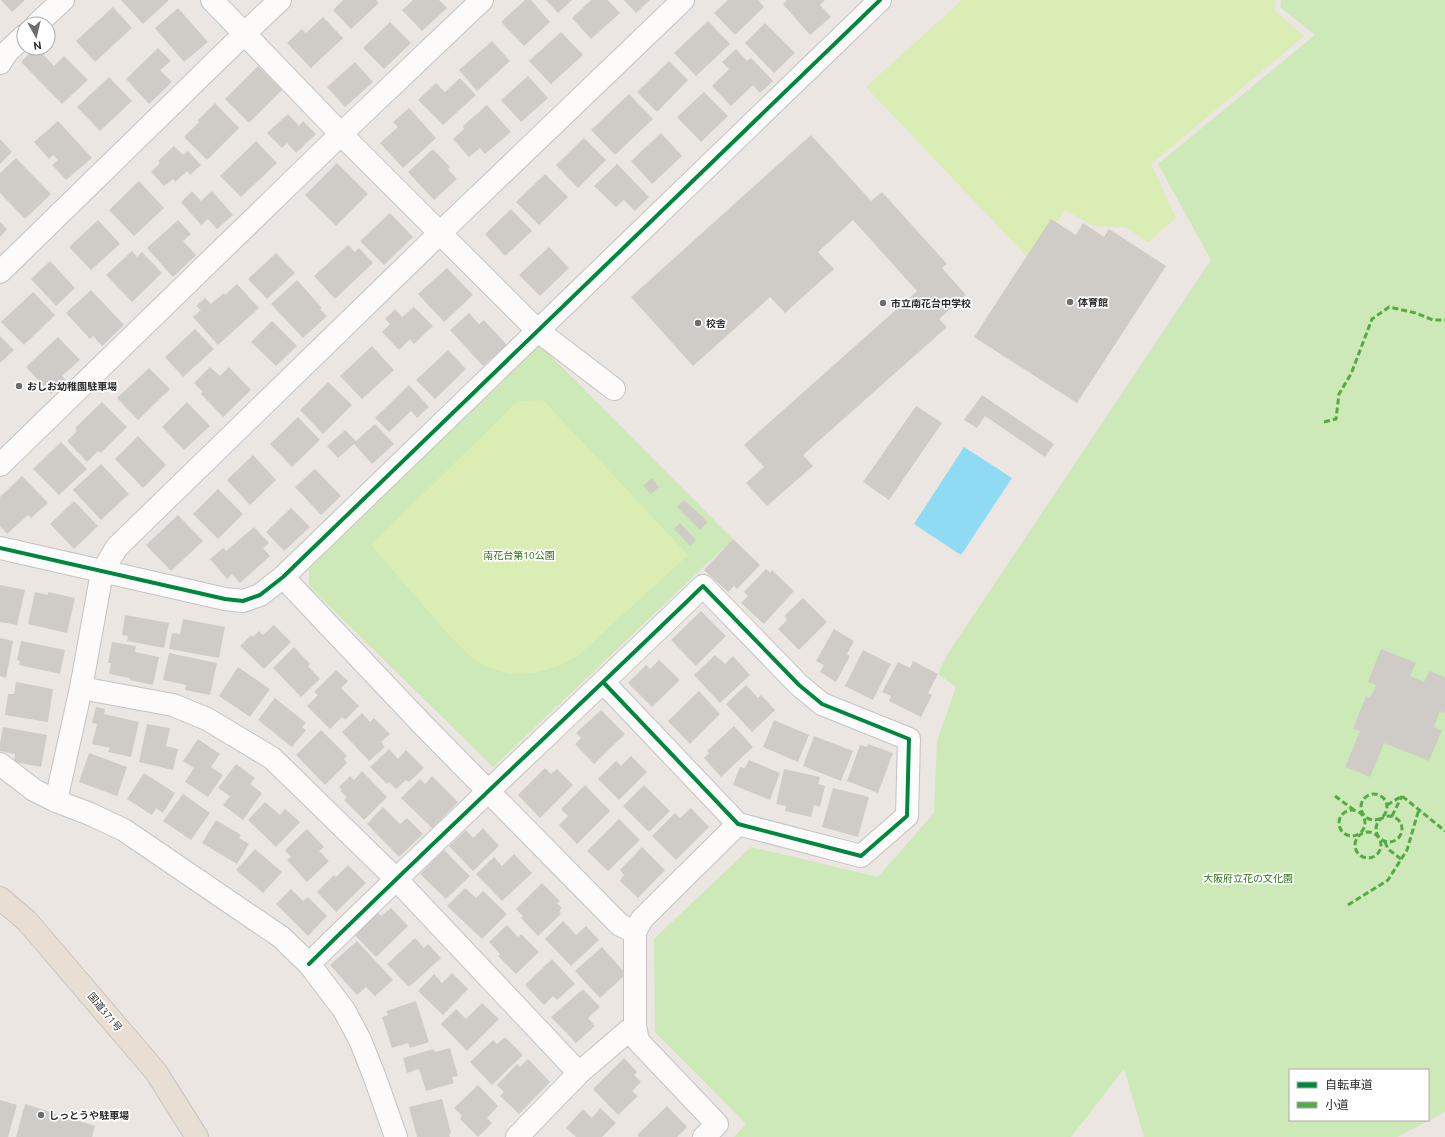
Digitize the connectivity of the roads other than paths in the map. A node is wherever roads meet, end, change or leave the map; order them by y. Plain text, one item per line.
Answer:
1 (63, 0) edge
2 (212, 0) edge
3 (280, 0) edge
4 (482, 0) edge
5 (683, 0) edge
6 (880, 0) edge
7 (46, 16) edge
8 (244, 33) junction
9 (16, 42) edge
10 (2, 53) edge
11 (341, 134) junction
12 (440, 234) junction
13 (0, 272) edge
14 (537, 330) junction
15 (614, 389) dead end
16 (0, 465) edge
17 (0, 548) edge
18 (102, 572) junction
19 (283, 577) junction
20 (604, 683) junction
21 (81, 688) junction
22 (0, 764) edge
23 (489, 792) junction
24 (56, 801) junction
25 (738, 824) junction
26 (396, 878) junction
27 (0, 898) edge
28 (635, 932) junction
29 (308, 964) junction
30 (635, 1025) junction
31 (579, 1073) junction
32 (197, 1137) edge
33 (396, 1137) edge
34 (517, 1137) edge
35 (704, 1137) edge

1 - 7 street
2 - 8 street
3 - 8 street
4 - 11 street
5 - 12 street
6 - 14 street
8 - 11 street
8 - 13 street
9 - 10 street
11 - 12 street
11 - 16 street
12 - 14 street
12 - 18 street
14 - 15 street
14 - 19 street
17 - 18 street
18 - 19 street
18 - 21 street
19 - 23 street
20 - 23 street
20 - 25 street
20 - 25 street
21 - 24 street
21 - 26 street
22 - 24 street
23 - 26 street
23 - 28 street
24 - 29 street
25 - 28 street
26 - 29 street
26 - 31 street
27 - 32 highway, 国道371号
28 - 30 street
29 - 33 street
30 - 31 street
30 - 35 street
31 - 34 street

